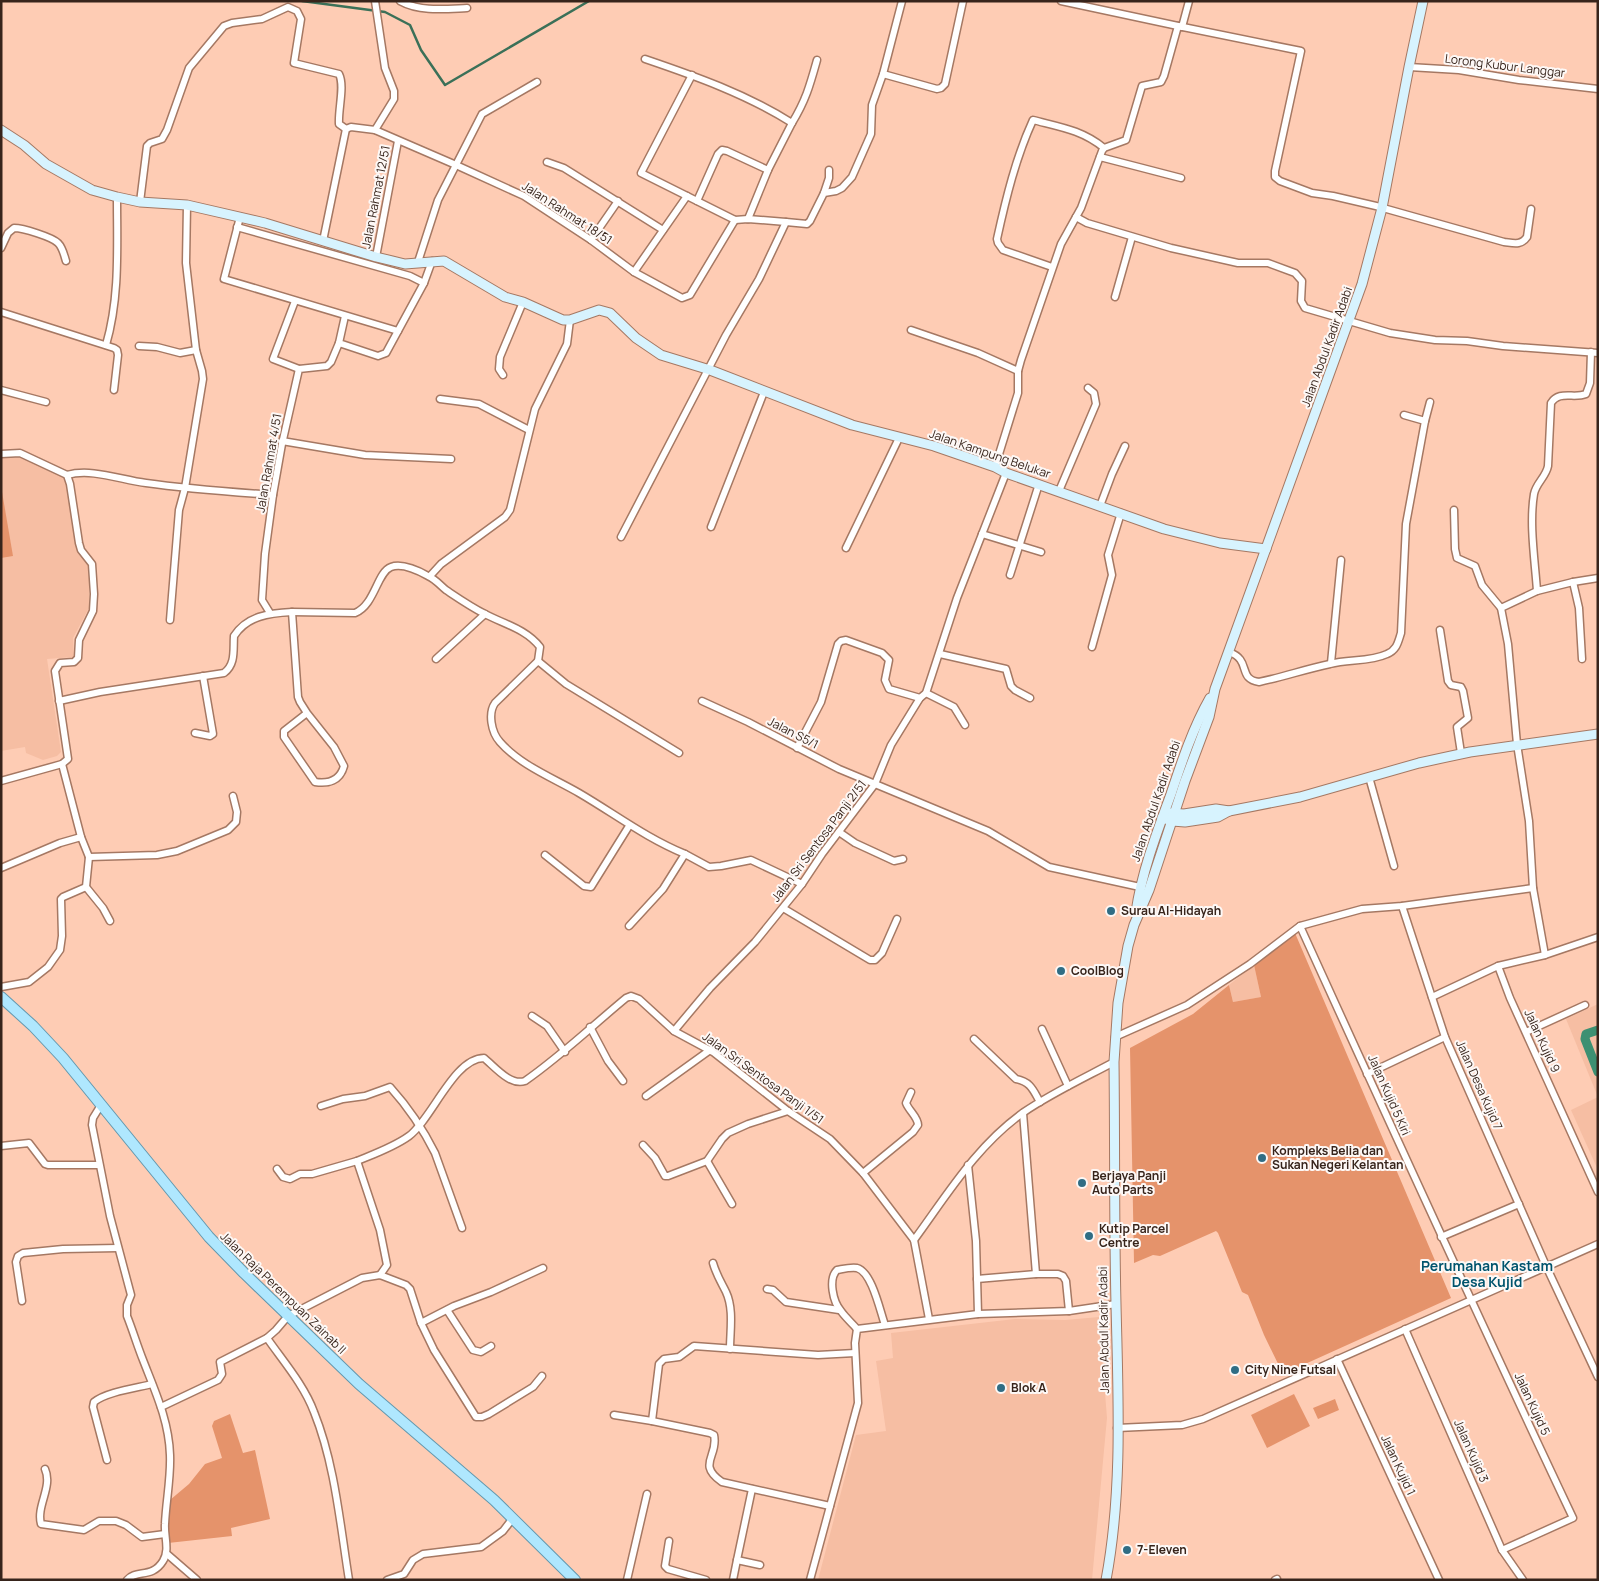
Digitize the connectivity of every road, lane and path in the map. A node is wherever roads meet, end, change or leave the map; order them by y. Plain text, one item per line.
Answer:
1 (375, 1) edge
2 (400, 1) edge
3 (902, 1) edge
4 (963, 1) edge
5 (1061, 1) edge
6 (1189, 1) edge
7 (1424, 1) edge
8 (467, 8) dead end
9 (1180, 26) junction
10 (644, 59) dead end
11 (816, 60) dead end
12 (1409, 67) junction
13 (883, 74) junction
14 (692, 75) junction
15 (537, 82) dead end
16 (1598, 89) edge
17 (792, 122) junction
18 (346, 128) junction
19 (1, 130) edge
20 (375, 130) junction
21 (398, 141) junction
22 (1104, 148) junction
23 (1100, 157) junction
24 (547, 162) dead end
25 (456, 165) junction
26 (768, 170) junction
27 (829, 170) dead end
28 (1180, 178) dead end
29 (824, 193) junction
30 (687, 196) junction
31 (117, 197) junction
32 (618, 201) junction
33 (697, 201) junction
34 (140, 202) junction
35 (187, 205) junction
36 (1382, 208) junction
37 (1531, 209) dead end
38 (240, 217) junction
39 (1076, 217) junction
40 (748, 219) junction
41 (735, 220) junction
42 (786, 222) junction
43 (237, 227) junction
44 (663, 230) junction
45 (1132, 236) junction
46 (591, 240) junction
47 (323, 241) junction
48 (1, 248) edge
49 (376, 257) junction
50 (66, 261) dead end
51 (432, 261) junction
52 (418, 262) junction
53 (1052, 267) junction
54 (634, 272) junction
55 (424, 283) junction
56 (1115, 297) dead end
57 (295, 301) junction
58 (523, 302) junction
59 (1, 312) edge
60 (345, 316) junction
61 (570, 320) junction
62 (1350, 322) junction
63 (911, 330) dead end
64 (398, 331) junction
65 (338, 343) junction
66 (106, 345) junction
67 (139, 346) dead end
68 (196, 350) junction
69 (1594, 352) edge
70 (299, 368) junction
71 (710, 370) junction
72 (1018, 371) junction
73 (503, 375) dead end
74 (1088, 388) dead end
75 (1, 390) edge
76 (114, 390) dead end
77 (764, 392) junction
78 (440, 399) dead end
79 (46, 402) dead end
80 (1430, 402) dead end
81 (1404, 415) dead end
82 (1425, 421) junction
83 (529, 430) junction
84 (899, 438) junction
85 (282, 441) junction
86 (1125, 446) dead end
87 (1, 454) edge
88 (451, 458) dead end
89 (995, 467) junction
90 (1006, 472) junction
91 (67, 475) junction
92 (1039, 484) junction
93 (184, 488) junction
94 (1059, 491) junction
95 (272, 496) junction
96 (1100, 506) junction
97 (1454, 510) dead end
98 (1120, 513) junction
99 (710, 527) dead end
100 (982, 534) junction
101 (621, 536) dead end
102 (1021, 546) junction
103 (846, 548) dead end
104 (1266, 549) junction
105 (1041, 552) dead end
106 (1341, 560) dead end
107 (1010, 575) dead end
108 (430, 576) junction
109 (1598, 578) edge
110 (1573, 582) junction
111 (1537, 591) junction
112 (1501, 608) junction
113 (292, 612) junction
114 (270, 613) junction
115 (485, 614) junction
116 (170, 620) dead end
117 (1440, 630) dead end
118 (1092, 647) dead end
119 (1229, 652) junction
120 (940, 654) junction
121 (436, 659) dead end
122 (1582, 659) dead end
123 (538, 661) junction
124 (1331, 663) junction
125 (203, 676) junction
126 (926, 693) junction
127 (920, 698) junction
128 (1030, 698) dead end
129 (59, 701) junction
130 (702, 701) dead end
131 (307, 713) junction
132 (965, 725) dead end
133 (195, 733) dead end
134 (1598, 734) edge
135 (1517, 744) junction
136 (797, 748) junction
137 (678, 753) dead end
138 (1461, 753) junction
139 (62, 764) junction
140 (1369, 777) junction
141 (1, 780) edge
142 (875, 784) junction
143 (233, 796) dead end
144 (1168, 816) junction
145 (629, 826) junction
146 (839, 832) junction
147 (81, 837) junction
148 (684, 854) junction
149 (545, 855) dead end
150 (89, 857) junction
151 (903, 859) dead end
152 (1394, 866) dead end
153 (1, 868) edge
154 (802, 884) junction
155 (86, 887) junction
156 (1140, 887) junction
157 (1533, 888) junction
158 (1402, 906) junction
159 (783, 908) junction
160 (897, 919) dead end
161 (110, 921) dead end
162 (1134, 925) junction
163 (629, 926) dead end
164 (1300, 926) junction
165 (1598, 937) edge
166 (1545, 955) junction
167 (1498, 966) junction
168 (1, 987) edge
169 (1, 997) edge
170 (1432, 997) junction
171 (1585, 1006) dead end
172 (532, 1016) dead end
173 (590, 1027) junction
174 (1042, 1029) dead end
175 (674, 1031) junction
176 (1526, 1032) junction
177 (1115, 1037) junction
178 (1445, 1037) junction
179 (974, 1040) dead end
180 (710, 1050) junction
181 (565, 1052) junction
182 (1114, 1062) junction
183 (1367, 1074) junction
184 (623, 1081) dead end
185 (1068, 1086) junction
186 (912, 1092) dead end
187 (646, 1096) dead end
188 (1040, 1102) junction
189 (101, 1105) junction
190 (321, 1106) dead end
191 (788, 1111) junction
192 (1023, 1113) junction
193 (420, 1126) junction
194 (643, 1144) dead end
195 (1, 1146) edge
196 (357, 1161) junction
197 (706, 1161) junction
198 (968, 1164) junction
199 (99, 1165) junction
200 (277, 1169) dead end
201 (863, 1173) junction
202 (1598, 1192) edge
203 (732, 1204) dead end
204 (1519, 1204) junction
205 (462, 1228) dead end
206 (1441, 1237) junction
207 (914, 1240) junction
208 (1598, 1244) edge
209 (118, 1248) junction
210 (713, 1263) dead end
211 (543, 1268) dead end
212 (1547, 1268) junction
213 (1036, 1274) junction
214 (380, 1275) junction
215 (977, 1279) junction
216 (767, 1290) dead end
217 (1472, 1300) junction
218 (22, 1301) dead end
219 (1116, 1304) junction
220 (447, 1310) junction
221 (839, 1310) junction
222 (1070, 1311) junction
223 (978, 1314) junction
224 (289, 1316) junction
225 (928, 1319) junction
226 (421, 1323) junction
227 (884, 1324) junction
228 (857, 1329) junction
229 (1405, 1329) junction
230 (267, 1338) junction
231 (491, 1346) dead end
232 (730, 1349) junction
233 (855, 1353) junction
234 (1337, 1359) junction
235 (542, 1376) dead end
236 (1598, 1377) edge
237 (152, 1384) junction
238 (161, 1407) junction
239 (614, 1416) dead end
240 (652, 1421) junction
241 (1117, 1428) junction
242 (106, 1460) dead end
243 (45, 1469) dead end
244 (752, 1489) junction
245 (647, 1494) dead end
246 (830, 1506) junction
247 (513, 1518) junction
248 (165, 1534) junction
249 (669, 1541) dead end
250 (1502, 1550) junction
251 (167, 1554) junction
252 (1110, 1556) junction
253 (737, 1560) junction
254 (760, 1565) dead end
255 (128, 1580) edge
256 (196, 1580) edge
257 (350, 1580) edge
258 (388, 1580) edge
259 (576, 1580) edge
260 (627, 1580) edge
261 (706, 1580) edge
262 (733, 1580) edge
263 (810, 1580) edge
264 (1106, 1580) edge
265 (1111, 1580) edge
266 (1439, 1580) edge
267 (1523, 1580) edge

1 - 20 street
2 - 8 street
3 - 13 street
4 - 13 street
5 - 9 street
6 - 9 street
7 - 12 main road, Jalan Abdul Kadir Adabi
9 - 22 street
9 - 36 street
10 - 14 street
11 - 17 street
12 - 16 street, Lorong Kubur Langgar
12 - 36 main road, Jalan Abdul Kadir Adabi
13 - 29 street
14 - 17 street
14 - 30 street
15 - 25 street
17 - 26 street
18 - 20 street, Jalan Rahmat 18/51
18 - 34 street
18 - 47 street
19 - 31 main road
20 - 21 street, Jalan Rahmat 18/51
21 - 25 street, Jalan Rahmat 18/51
21 - 49 street, Jalan Rahmat 12/51
22 - 23 street
22 - 53 street
23 - 28 street
23 - 39 street
24 - 32 street
25 - 46 street, Jalan Rahmat 18/51
25 - 52 street
26 - 33 street
26 - 40 street
27 - 29 street
29 - 42 street
30 - 33 street
30 - 44 street
31 - 34 main road
31 - 66 street
32 - 44 street
32 - 46 street
33 - 41 street
34 - 35 main road
35 - 38 main road
35 - 68 street
36 - 37 street
36 - 62 main road, Jalan Abdul Kadir Adabi
38 - 43 street
38 - 47 main road
39 - 45 street
39 - 53 street
40 - 41 street
40 - 42 street
41 - 54 street, Jalan Rahmat 18/51
42 - 71 street
43 - 55 street
43 - 57 street
44 - 54 street
45 - 56 street
45 - 62 street
46 - 54 street, Jalan Rahmat 18/51
47 - 49 main road
48 - 50 street
49 - 52 main road
51 - 52 main road
51 - 55 street
51 - 58 main road
53 - 72 street
55 - 64 street
57 - 60 street
57 - 70 street
58 - 61 main road
58 - 73 street
59 - 66 street
60 - 64 street
60 - 65 street
61 - 71 main road, Jalan Kampung Belukar
61 - 83 street
62 - 69 street
62 - 104 main road, Jalan Abdul Kadir Adabi
63 - 72 street
64 - 65 street
65 - 70 street
66 - 76 street
67 - 68 street
68 - 93 street
69 - 111 street
70 - 85 street, Jalan Rahmat 4/51
71 - 77 main road, Jalan Kampung Belukar
71 - 101 street
72 - 89 street
74 - 94 street
75 - 79 street
77 - 84 main road, Jalan Kampung Belukar
77 - 99 street
78 - 83 street
80 - 82 street
81 - 82 street
82 - 124 street
83 - 108 street
84 - 89 main road, Jalan Kampung Belukar
84 - 103 street
85 - 88 street
85 - 95 street, Jalan Rahmat 4/51
86 - 96 street
87 - 91 street
89 - 90 main road, Jalan Kampung Belukar
90 - 92 main road, Jalan Kampung Belukar
90 - 100 street
91 - 93 street
91 - 129 street
92 - 94 main road, Jalan Kampung Belukar
92 - 102 street
93 - 95 street
93 - 116 street
94 - 96 main road, Jalan Kampung Belukar
95 - 114 street, Jalan Rahmat 4/51
96 - 98 main road, Jalan Kampung Belukar
97 - 112 street
98 - 104 main road, Jalan Kampung Belukar
98 - 118 street
100 - 102 street
100 - 120 street
102 - 105 street
102 - 107 street
104 - 119 main road, Jalan Abdul Kadir Adabi
106 - 124 street
108 - 113 street
108 - 115 street
109 - 110 street
110 - 111 street
110 - 122 street
111 - 112 street
112 - 135 street
113 - 114 street
113 - 131 street
114 - 125 street
115 - 121 street
115 - 123 street
117 - 138 street
119 - 124 street
119 - 144 main road, Jalan Abdul Kadir Adabi
120 - 126 street
120 - 128 street
123 - 137 street
123 - 145 street
125 - 129 street
125 - 133 street
126 - 127 street, Jalan Sri Sentosa Panji 2/51
126 - 132 street
127 - 136 street
127 - 142 street, Jalan Sri Sentosa Panji 2/51
129 - 139 street
130 - 136 street, Jalan S5/1
131 - 131 street
134 - 135 main road
135 - 138 main road
135 - 157 street
136 - 142 street, Jalan S5/1
138 - 140 main road
139 - 141 street
139 - 147 street
140 - 144 main road
140 - 152 street
142 - 146 street, Jalan Sri Sentosa Panji 2/51
142 - 156 street, Jalan S5/1
143 - 150 street
144 - 156 main road, Jalan Abdul Kadir Adabi
144 - 162 main road, Jalan Abdul Kadir Adabi
145 - 148 street
145 - 149 street
146 - 151 street
146 - 154 street, Jalan Sri Sentosa Panji 2/51
147 - 150 street
147 - 153 street
148 - 154 street
148 - 163 street
150 - 155 street
154 - 159 street, Jalan Sri Sentosa Panji 2/51
155 - 161 street
155 - 168 street
156 - 162 main road, Jalan Abdul Kadir Adabi
157 - 158 street
157 - 166 street
158 - 164 street
158 - 170 street, Jalan Desa Kujid 7
159 - 160 street
159 - 175 street, Jalan Sri Sentosa Panji 2/51
162 - 177 main road, Jalan Abdul Kadir Adabi
164 - 177 street
164 - 183 street, Jalan Kujid 5 Kiri
165 - 166 street
166 - 167 street
167 - 170 street
167 - 176 street, Jalan Kujid 9
169 - 189 main road, Jalan Raja Perempuan Zainab II
170 - 178 street, Jalan Desa Kujid 7
171 - 176 street
172 - 181 street
173 - 175 street, Jalan Sri Sentosa Panji 1/51
173 - 181 street, Jalan Sri Sentosa Panji 1/51
173 - 184 street
174 - 185 street
175 - 180 street, Jalan Sri Sentosa Panji 1/51
176 - 202 street, Jalan Kujid 9
177 - 182 main road, Jalan Abdul Kadir Adabi
178 - 183 street
178 - 204 street, Jalan Desa Kujid 7
179 - 188 street
180 - 187 street
180 - 191 street, Jalan Sri Sentosa Panji 1/51
181 - 193 street, Jalan Sri Sentosa Panji 1/51
182 - 185 street
182 - 219 main road, Jalan Abdul Kadir Adabi
183 - 206 street, Jalan Kujid 5 Kiri
185 - 188 street
186 - 201 street
188 - 192 street
189 - 199 street
189 - 224 main road, Jalan Raja Perempuan Zainab II
190 - 193 street
191 - 197 street
191 - 201 street, Jalan Sri Sentosa Panji 1/51
192 - 198 street
192 - 213 street
193 - 196 street, Jalan Sri Sentosa Panji 1/51
193 - 205 street
194 - 197 street
195 - 199 street
196 - 200 street, Jalan Sri Sentosa Panji 1/51
196 - 214 street
197 - 203 street
198 - 207 street
198 - 215 street
199 - 209 street
201 - 207 street, Jalan Sri Sentosa Panji 1/51
204 - 206 street
204 - 212 street, Jalan Desa Kujid 7
206 - 217 street, Jalan Kujid 5 Kiri
207 - 225 street, Jalan Sri Sentosa Panji 1/51
208 - 212 street
209 - 218 street
209 - 237 street
210 - 232 street
211 - 220 street
212 - 217 street
212 - 236 street, Jalan Desa Kujid 7
213 - 215 street
213 - 222 street
214 - 224 street
214 - 226 street
215 - 223 street
216 - 221 street
217 - 229 street
217 - 250 street, Jalan Kujid 5
219 - 222 street
219 - 241 main road, Jalan Abdul Kadir Adabi
220 - 226 street
220 - 231 street
221 - 227 street
221 - 228 street
222 - 223 street
223 - 225 street
224 - 230 street
224 - 247 main road, Jalan Raja Perempuan Zainab II
225 - 227 street
226 - 235 street
227 - 228 street
228 - 233 street
229 - 234 street
229 - 250 street, Jalan Kujid 3
230 - 238 street
230 - 257 street
232 - 233 street
232 - 240 street
233 - 246 street
234 - 241 street
234 - 266 street, Jalan Kujid 1
237 - 238 street
237 - 242 street
238 - 248 street
239 - 240 street
240 - 244 street
241 - 252 main road, Jalan Abdul Kadir Adabi
243 - 248 street
244 - 246 street
244 - 253 street
245 - 260 street
246 - 263 street
247 - 258 street
247 - 259 main road, Jalan Raja Perempuan Zainab II
248 - 251 street
249 - 261 street
250 - 267 street, Jalan Kujid 3
251 - 255 street
251 - 256 street
252 - 264 main road, Jalan Abdul Kadir Adabi
252 - 265 main road, Jalan Abdul Kadir Adabi
253 - 254 street
253 - 262 street

